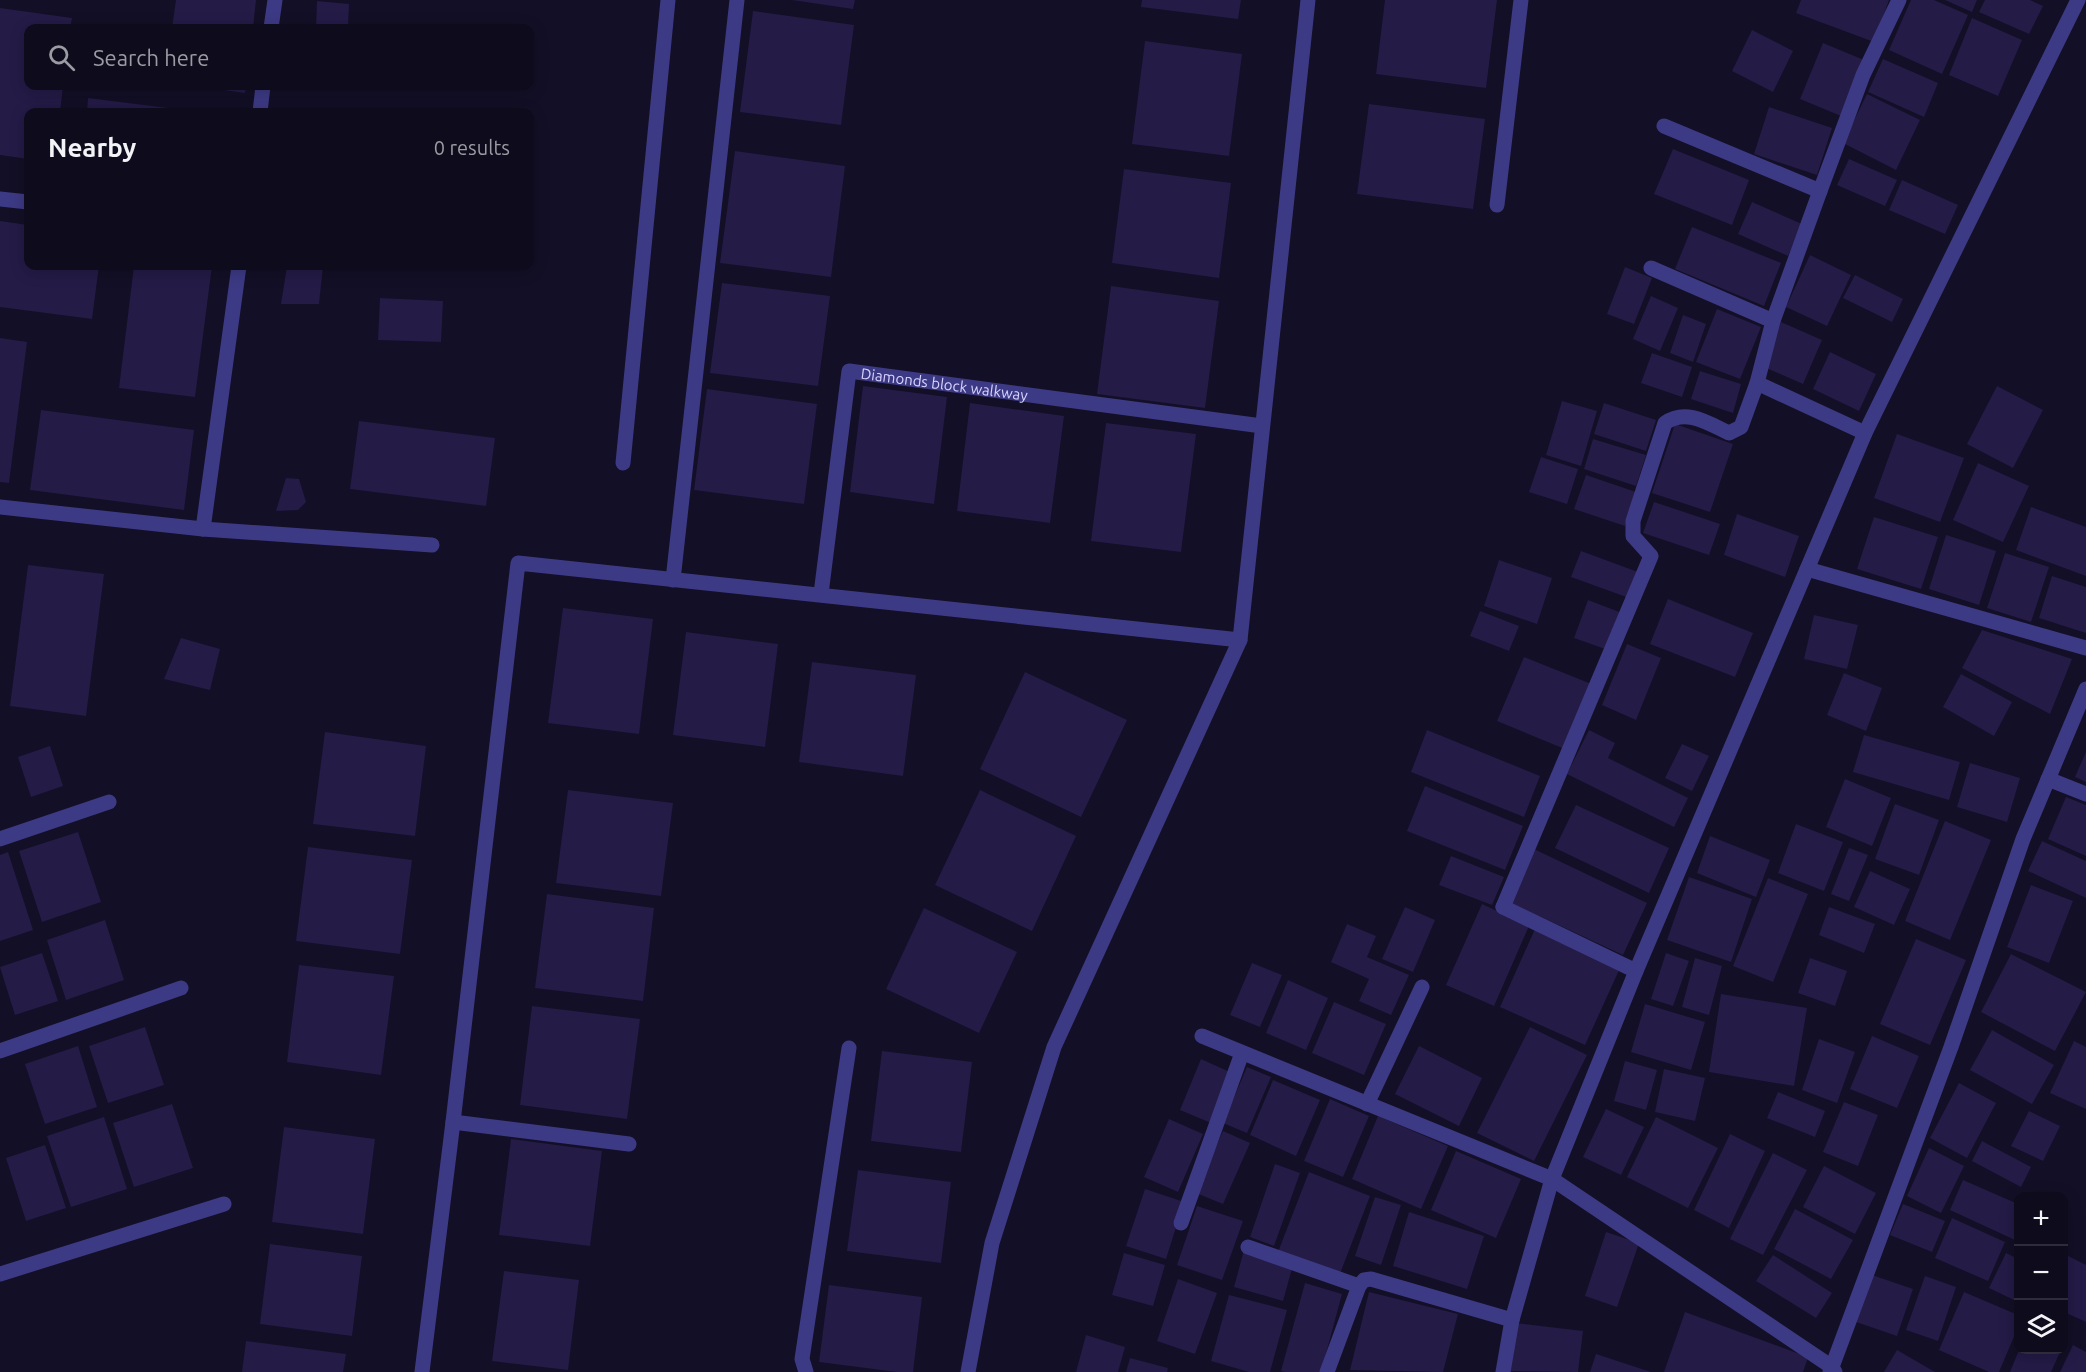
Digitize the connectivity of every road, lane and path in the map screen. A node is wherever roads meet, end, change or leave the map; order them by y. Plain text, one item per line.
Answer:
1 (275, 0) edge
2 (668, 0) edge
3 (737, 0) edge
4 (1308, 0) edge
5 (1521, 0) edge
6 (1899, 0) edge
7 (2078, 0) edge
8 (272, 24) edge
9 (263, 90) edge
10 (260, 108) edge
11 (1664, 126) dead end
12 (1820, 191) junction
13 (0, 199) edge
14 (24, 202) edge
15 (1497, 205) dead end
16 (1651, 268) dead end
17 (238, 270) edge
18 (1773, 321) junction
19 (1757, 384) junction
20 (1262, 426) junction
21 (1865, 432) junction
22 (623, 463) dead end
23 (0, 507) edge
24 (203, 529) junction
25 (432, 545) dead end
26 (1807, 569) junction
27 (673, 580) junction
28 (820, 594) junction
29 (1240, 640) junction
30 (2086, 648) edge
31 (2086, 689) edge
32 (2048, 779) junction
33 (2086, 794) edge
34 (109, 802) dead end
35 (0, 839) edge
36 (1636, 971) junction
37 (1422, 987) dead end
38 (181, 988) dead end
39 (1202, 1036) dead end
40 (849, 1048) dead end
41 (0, 1051) edge
42 (1242, 1053) junction
43 (1367, 1104) junction
44 (453, 1122) junction
45 (629, 1144) dead end
46 (1552, 1179) junction
47 (224, 1204) dead end
48 (1181, 1222) dead end
49 (1248, 1247) dead end
50 (0, 1274) edge
51 (1359, 1286) junction
52 (1512, 1320) junction
53 (1832, 1370) edge
54 (422, 1372) edge
55 (806, 1372) edge
56 (968, 1372) edge
57 (1327, 1372) edge
58 (1503, 1372) edge

1 - 8 street
2 - 22 street
3 - 27 street
4 - 20 street
5 - 15 street
6 - 12 street
7 - 21 street
9 - 10 street
11 - 12 street
12 - 18 street
13 - 14 street
16 - 18 street
17 - 24 street
18 - 19 street
19 - 21 street
19 - 36 street
20 - 28 street, Diamonds block walkway
20 - 29 street
21 - 26 street
23 - 24 street
24 - 25 street
26 - 30 street
26 - 36 street
27 - 28 street
27 - 44 street
28 - 29 street
29 - 56 street
31 - 32 street
32 - 33 street
32 - 53 street
34 - 35 street
36 - 46 street
37 - 43 street
38 - 41 street
39 - 42 street
40 - 55 street
42 - 43 street
42 - 48 street
43 - 46 street
44 - 45 street
44 - 54 street
46 - 52 street
46 - 53 street
47 - 50 street
49 - 51 street
51 - 52 street
51 - 57 street
52 - 58 street

